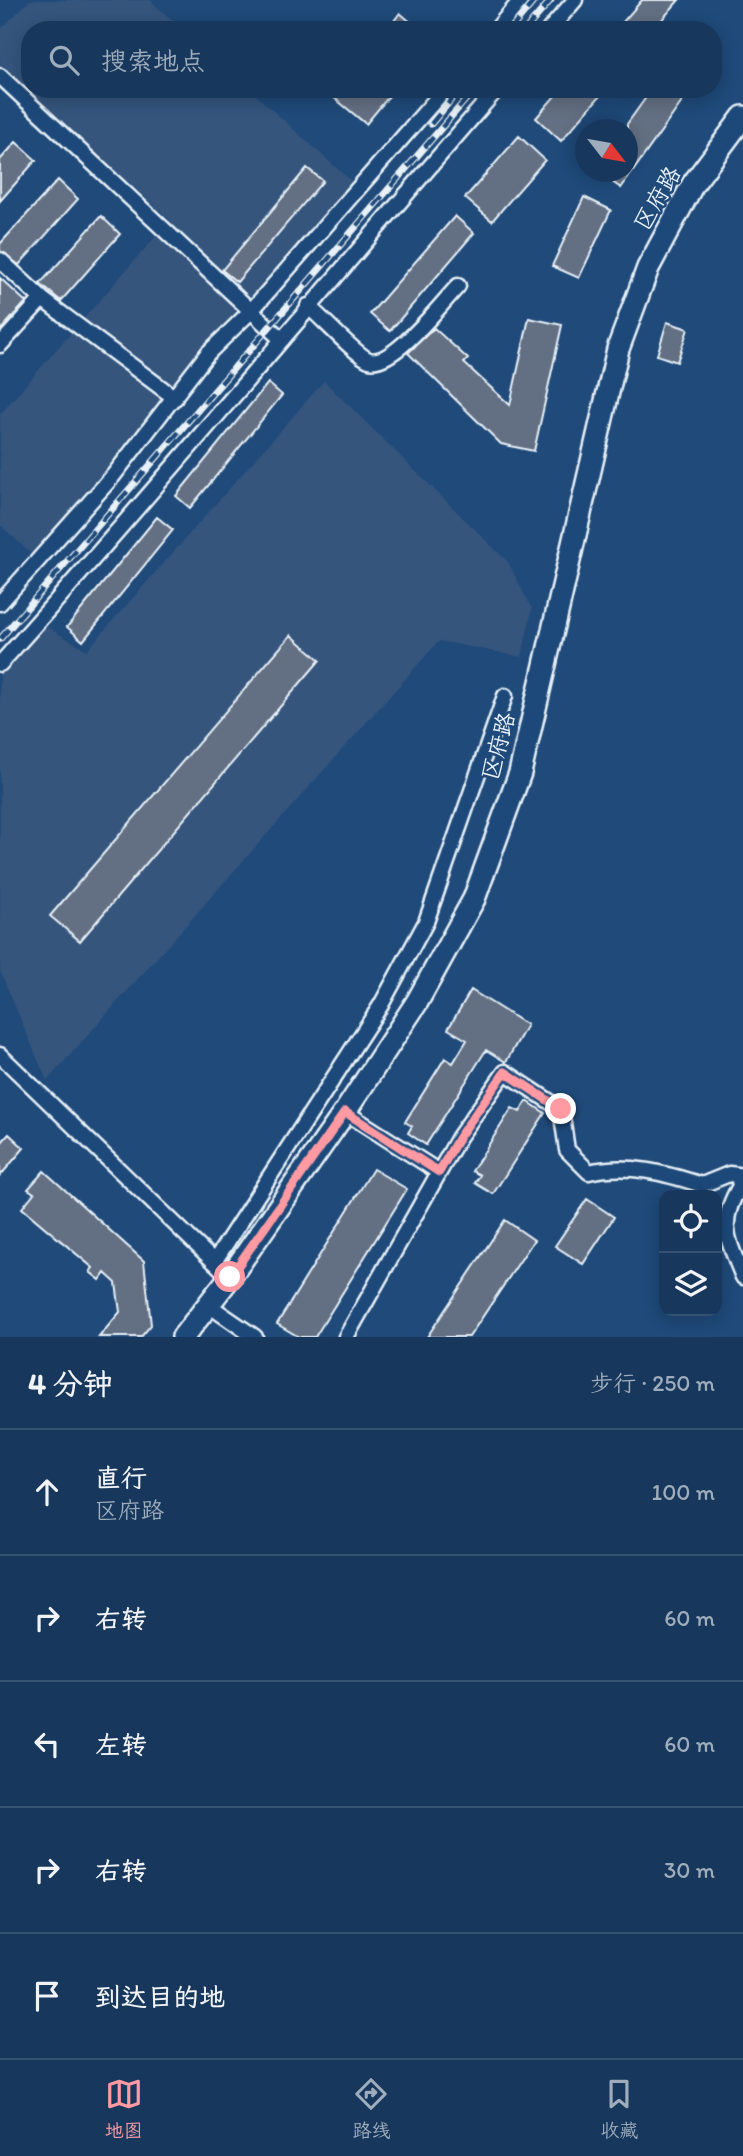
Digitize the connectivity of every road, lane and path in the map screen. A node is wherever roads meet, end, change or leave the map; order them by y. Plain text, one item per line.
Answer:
1 (521, 0) edge
2 (575, 0) edge
3 (504, 21) edge
4 (557, 21) edge
5 (0, 76) edge
6 (21, 96) edge
7 (23, 98) edge
8 (437, 98) edge
9 (489, 98) edge
10 (743, 117) edge
11 (0, 260) edge
12 (458, 286) dead end
13 (42, 299) junction
14 (308, 306) junction
15 (251, 311) junction
16 (280, 338) junction
17 (0, 345) edge
18 (175, 398) junction
19 (0, 603) edge
20 (0, 664) edge
21 (505, 696) dead end
22 (0, 1055) edge
23 (345, 1112) junction
24 (439, 1172) junction
25 (214, 1262) junction
26 (230, 1277) junction
27 (743, 1277) edge
28 (207, 1304) junction
29 (183, 1337) edge
30 (255, 1337) edge
31 (346, 1337) edge

1 - 3 street
2 - 4 street
5 - 6 street
7 - 15 street
8 - 15 street
9 - 14 street
10 - 23 main road, 区府路
11 - 13 street
12 - 14 street
13 - 17 street
13 - 18 street
14 - 16 street
15 - 16 street
15 - 18 street
16 - 20 street
18 - 19 street
21 - 25 street
22 - 25 street
23 - 24 street
23 - 26 main road, 区府路
24 - 27 street
24 - 31 street
25 - 26 street
26 - 28 main road, 区府路
28 - 29 main road, 区府路
28 - 30 street

